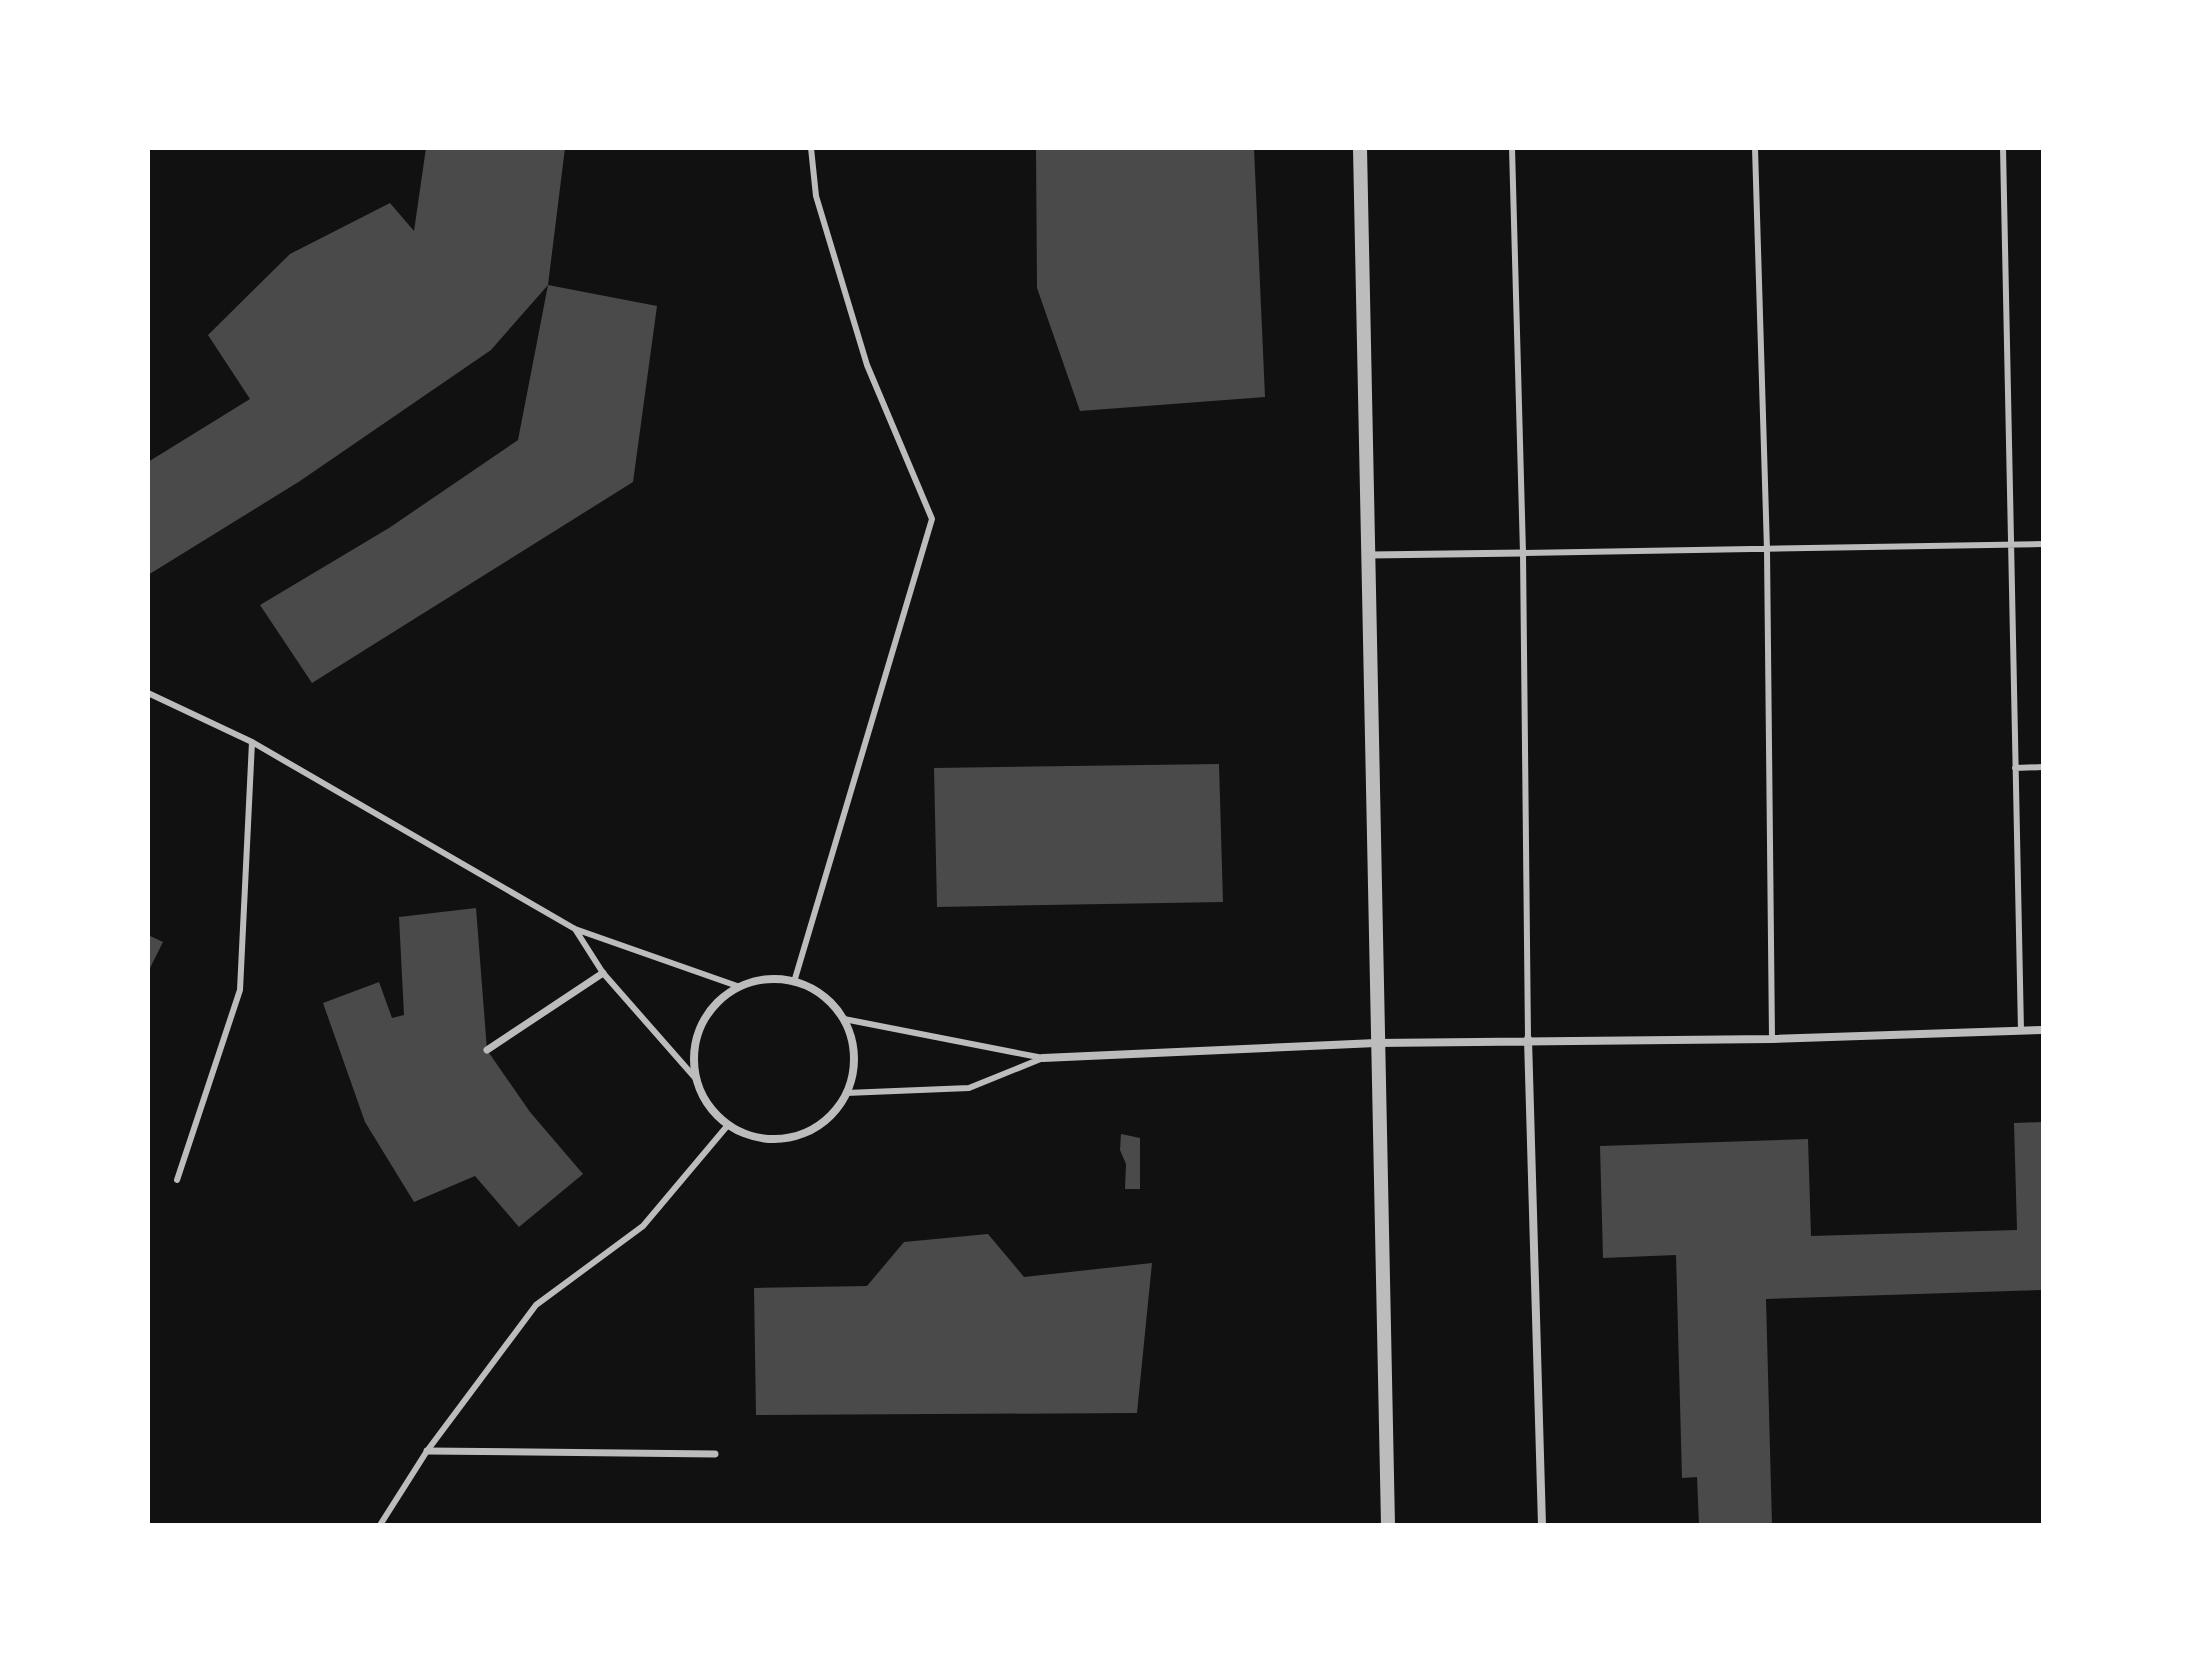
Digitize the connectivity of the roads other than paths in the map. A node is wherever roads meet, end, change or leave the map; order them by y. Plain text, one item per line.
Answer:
1 (811, 148) edge
2 (1360, 148) edge
3 (1512, 148) edge
4 (1755, 148) edge
5 (2003, 148) edge
6 (2011, 544) junction
7 (2043, 544) edge
8 (1767, 550) junction
9 (1523, 553) junction
10 (1370, 555) junction
11 (148, 693) edge
12 (252, 742) junction
13 (2043, 767) edge
14 (2015, 768) junction
15 (575, 929) junction
16 (603, 973) junction
17 (794, 982) junction
18 (740, 987) junction
19 (844, 1019) junction
20 (2043, 1030) edge
21 (2021, 1031) junction
22 (1528, 1039) junction
23 (1772, 1039) junction
24 (1376, 1043) junction
25 (487, 1050) dead end
26 (1043, 1058) junction
27 (697, 1080) junction
28 (846, 1093) junction
29 (728, 1125) junction
30 (177, 1180) dead end
31 (427, 1451) junction
32 (715, 1454) dead end
33 (380, 1525) edge
34 (1388, 1525) edge
35 (1542, 1525) edge

1 - 17 lane
2 - 10 street
3 - 9 lane
4 - 8 lane
5 - 6 lane
6 - 7 lane
6 - 8 lane
6 - 14 lane
8 - 9 lane
8 - 23 lane
9 - 10 street
9 - 22 lane
10 - 24 street
11 - 12 lane
12 - 15 lane
12 - 30 lane
13 - 14 lane
14 - 21 lane
15 - 16 lane
15 - 18 lane
16 - 25 street
16 - 27 lane
17 - 18 street
17 - 19 street
18 - 27 street
19 - 26 lane
19 - 28 street
20 - 21 street
21 - 23 street
22 - 23 street
22 - 24 street
22 - 35 street
24 - 26 street
24 - 34 street
26 - 28 lane
27 - 29 street
28 - 29 street
29 - 31 lane
31 - 32 street
31 - 33 lane

